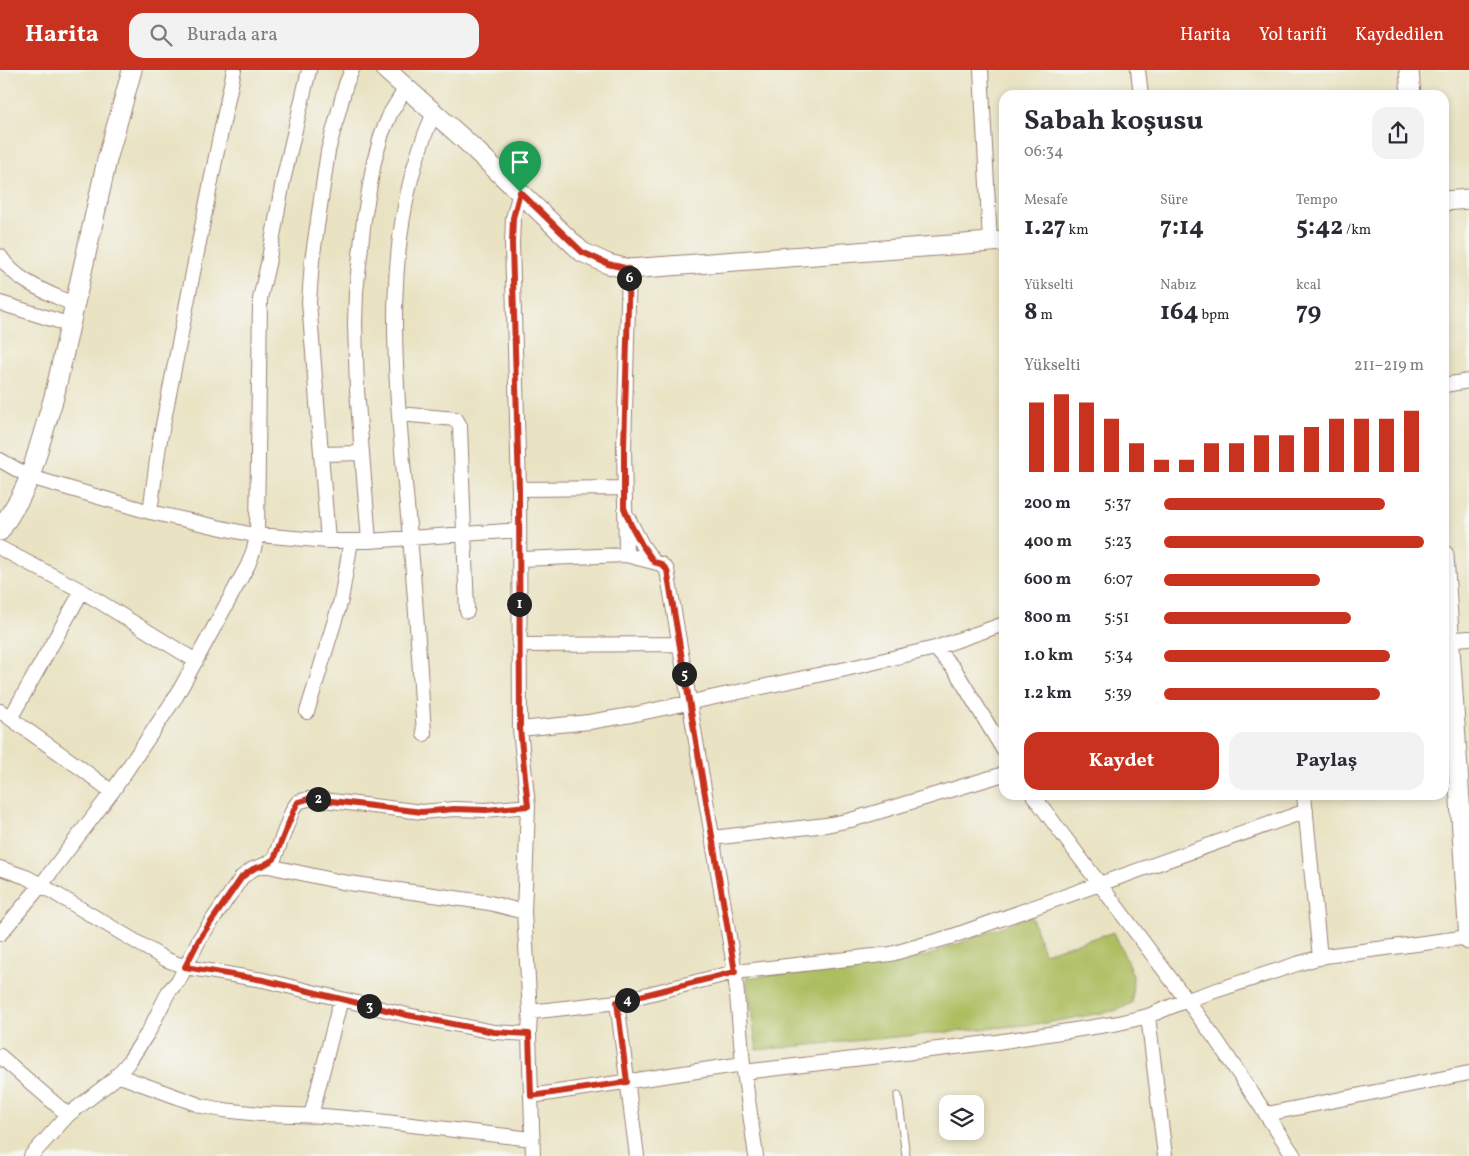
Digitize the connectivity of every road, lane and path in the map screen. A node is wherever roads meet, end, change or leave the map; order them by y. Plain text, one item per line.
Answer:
1 (132, 70) edge
2 (234, 70) edge
3 (309, 70) edge
4 (352, 70) edge
5 (386, 70) edge
6 (981, 70) edge
7 (1138, 70) edge
8 (1409, 70) edge
9 (406, 88) junction
10 (1140, 90) edge
11 (1411, 90) edge
12 (434, 112) junction
13 (520, 192) junction
14 (1469, 199) edge
15 (1449, 201) edge
16 (997, 241) edge
17 (0, 256) edge
18 (629, 269) junction
19 (0, 303) edge
20 (75, 305) junction
21 (71, 325) junction
22 (1469, 381) edge
23 (1449, 383) edge
24 (399, 414) junction
25 (362, 453) junction
26 (322, 454) junction
27 (0, 460) edge
28 (30, 477) junction
29 (624, 488) junction
30 (519, 489) junction
31 (624, 508) junction
32 (150, 512) junction
33 (0, 530) edge
34 (519, 530) junction
35 (464, 534) junction
36 (256, 535) junction
37 (410, 538) junction
38 (351, 540) junction
39 (369, 540) junction
40 (328, 541) junction
41 (0, 548) edge
42 (626, 555) junction
43 (520, 559) junction
44 (654, 562) junction
45 (82, 591) junction
46 (467, 611) dead end
47 (999, 626) edge
48 (1469, 638) edge
49 (1449, 640) edge
50 (679, 644) junction
51 (519, 645) junction
52 (935, 648) junction
53 (1449, 657) edge
54 (196, 661) junction
55 (689, 702) junction
56 (307, 712) dead end
57 (5, 714) edge
58 (520, 729) junction
59 (424, 734) dead end
60 (999, 743) edge
61 (999, 775) edge
62 (1464, 788) edge
63 (112, 792) junction
64 (1037, 800) edge
65 (1305, 800) edge
66 (528, 806) junction
67 (1306, 811) junction
68 (712, 838) junction
69 (264, 865) junction
70 (0, 868) edge
71 (1099, 884) junction
72 (41, 886) junction
73 (524, 912) junction
74 (1469, 932) edge
75 (0, 934) edge
76 (1320, 958) junction
77 (185, 967) junction
78 (735, 972) junction
79 (341, 999) junction
80 (1187, 1000) junction
81 (617, 1002) junction
82 (530, 1012) junction
83 (1148, 1016) junction
84 (529, 1034) junction
85 (0, 1056) edge
86 (743, 1068) junction
87 (1469, 1073) edge
88 (117, 1075) junction
89 (627, 1082) junction
90 (531, 1096) junction
91 (898, 1096) dead end
92 (68, 1114) junction
93 (1267, 1114) junction
94 (311, 1116) junction
95 (532, 1140) junction
96 (31, 1156) edge
97 (533, 1156) edge
98 (637, 1156) edge
99 (756, 1156) edge
100 (906, 1156) edge
101 (1165, 1156) edge
102 (1294, 1156) edge

1 - 20 street
2 - 32 street
3 - 36 street
4 - 26 street
5 - 9 street
6 - 16 street
7 - 10 street
8 - 11 street
9 - 12 street
9 - 25 street
12 - 13 street
12 - 24 street
13 - 18 street
13 - 30 street
14 - 15 street
16 - 18 street
17 - 20 street
18 - 29 street
19 - 21 street
20 - 21 street
21 - 28 street
22 - 23 street
24 - 35 street
24 - 37 street
25 - 26 street
25 - 39 street
26 - 40 street
27 - 28 street
28 - 32 street
28 - 33 street
29 - 30 street
29 - 31 street
30 - 34 street
31 - 42 street
31 - 44 street
32 - 36 street
34 - 35 street
34 - 43 street
35 - 37 street
35 - 46 street
36 - 40 street
36 - 54 street
37 - 39 street
37 - 59 street
38 - 39 street
38 - 40 street
38 - 56 street
41 - 45 street
42 - 43 street
42 - 44 street
43 - 51 street
44 - 50 street
45 - 54 street
45 - 57 street
47 - 52 street
48 - 49 street
50 - 51 street
50 - 55 street
51 - 58 street
52 - 55 street
52 - 60 street
53 - 62 street
54 - 63 street
55 - 58 street
55 - 68 street
57 - 63 street
58 - 66 street
61 - 68 street
62 - 74 street
63 - 72 street
64 - 71 street
65 - 67 street
66 - 69 street
66 - 73 street
67 - 71 street
67 - 76 street
68 - 78 street
69 - 73 street
69 - 77 street
70 - 72 street
71 - 78 street
71 - 80 street
72 - 75 street
72 - 77 street
73 - 82 street
74 - 76 street
76 - 80 street
77 - 79 street
77 - 88 street
78 - 81 street
78 - 86 street
79 - 84 street
79 - 94 street
80 - 83 street
80 - 93 street
81 - 82 street
81 - 89 street
82 - 84 street
83 - 86 street
83 - 101 street
84 - 90 street
85 - 92 street
86 - 89 street
86 - 99 street
87 - 93 street
88 - 92 street
88 - 94 street
89 - 90 street
89 - 98 street
90 - 95 street
91 - 100 lane
92 - 96 street
93 - 102 street
94 - 95 street
95 - 97 street

